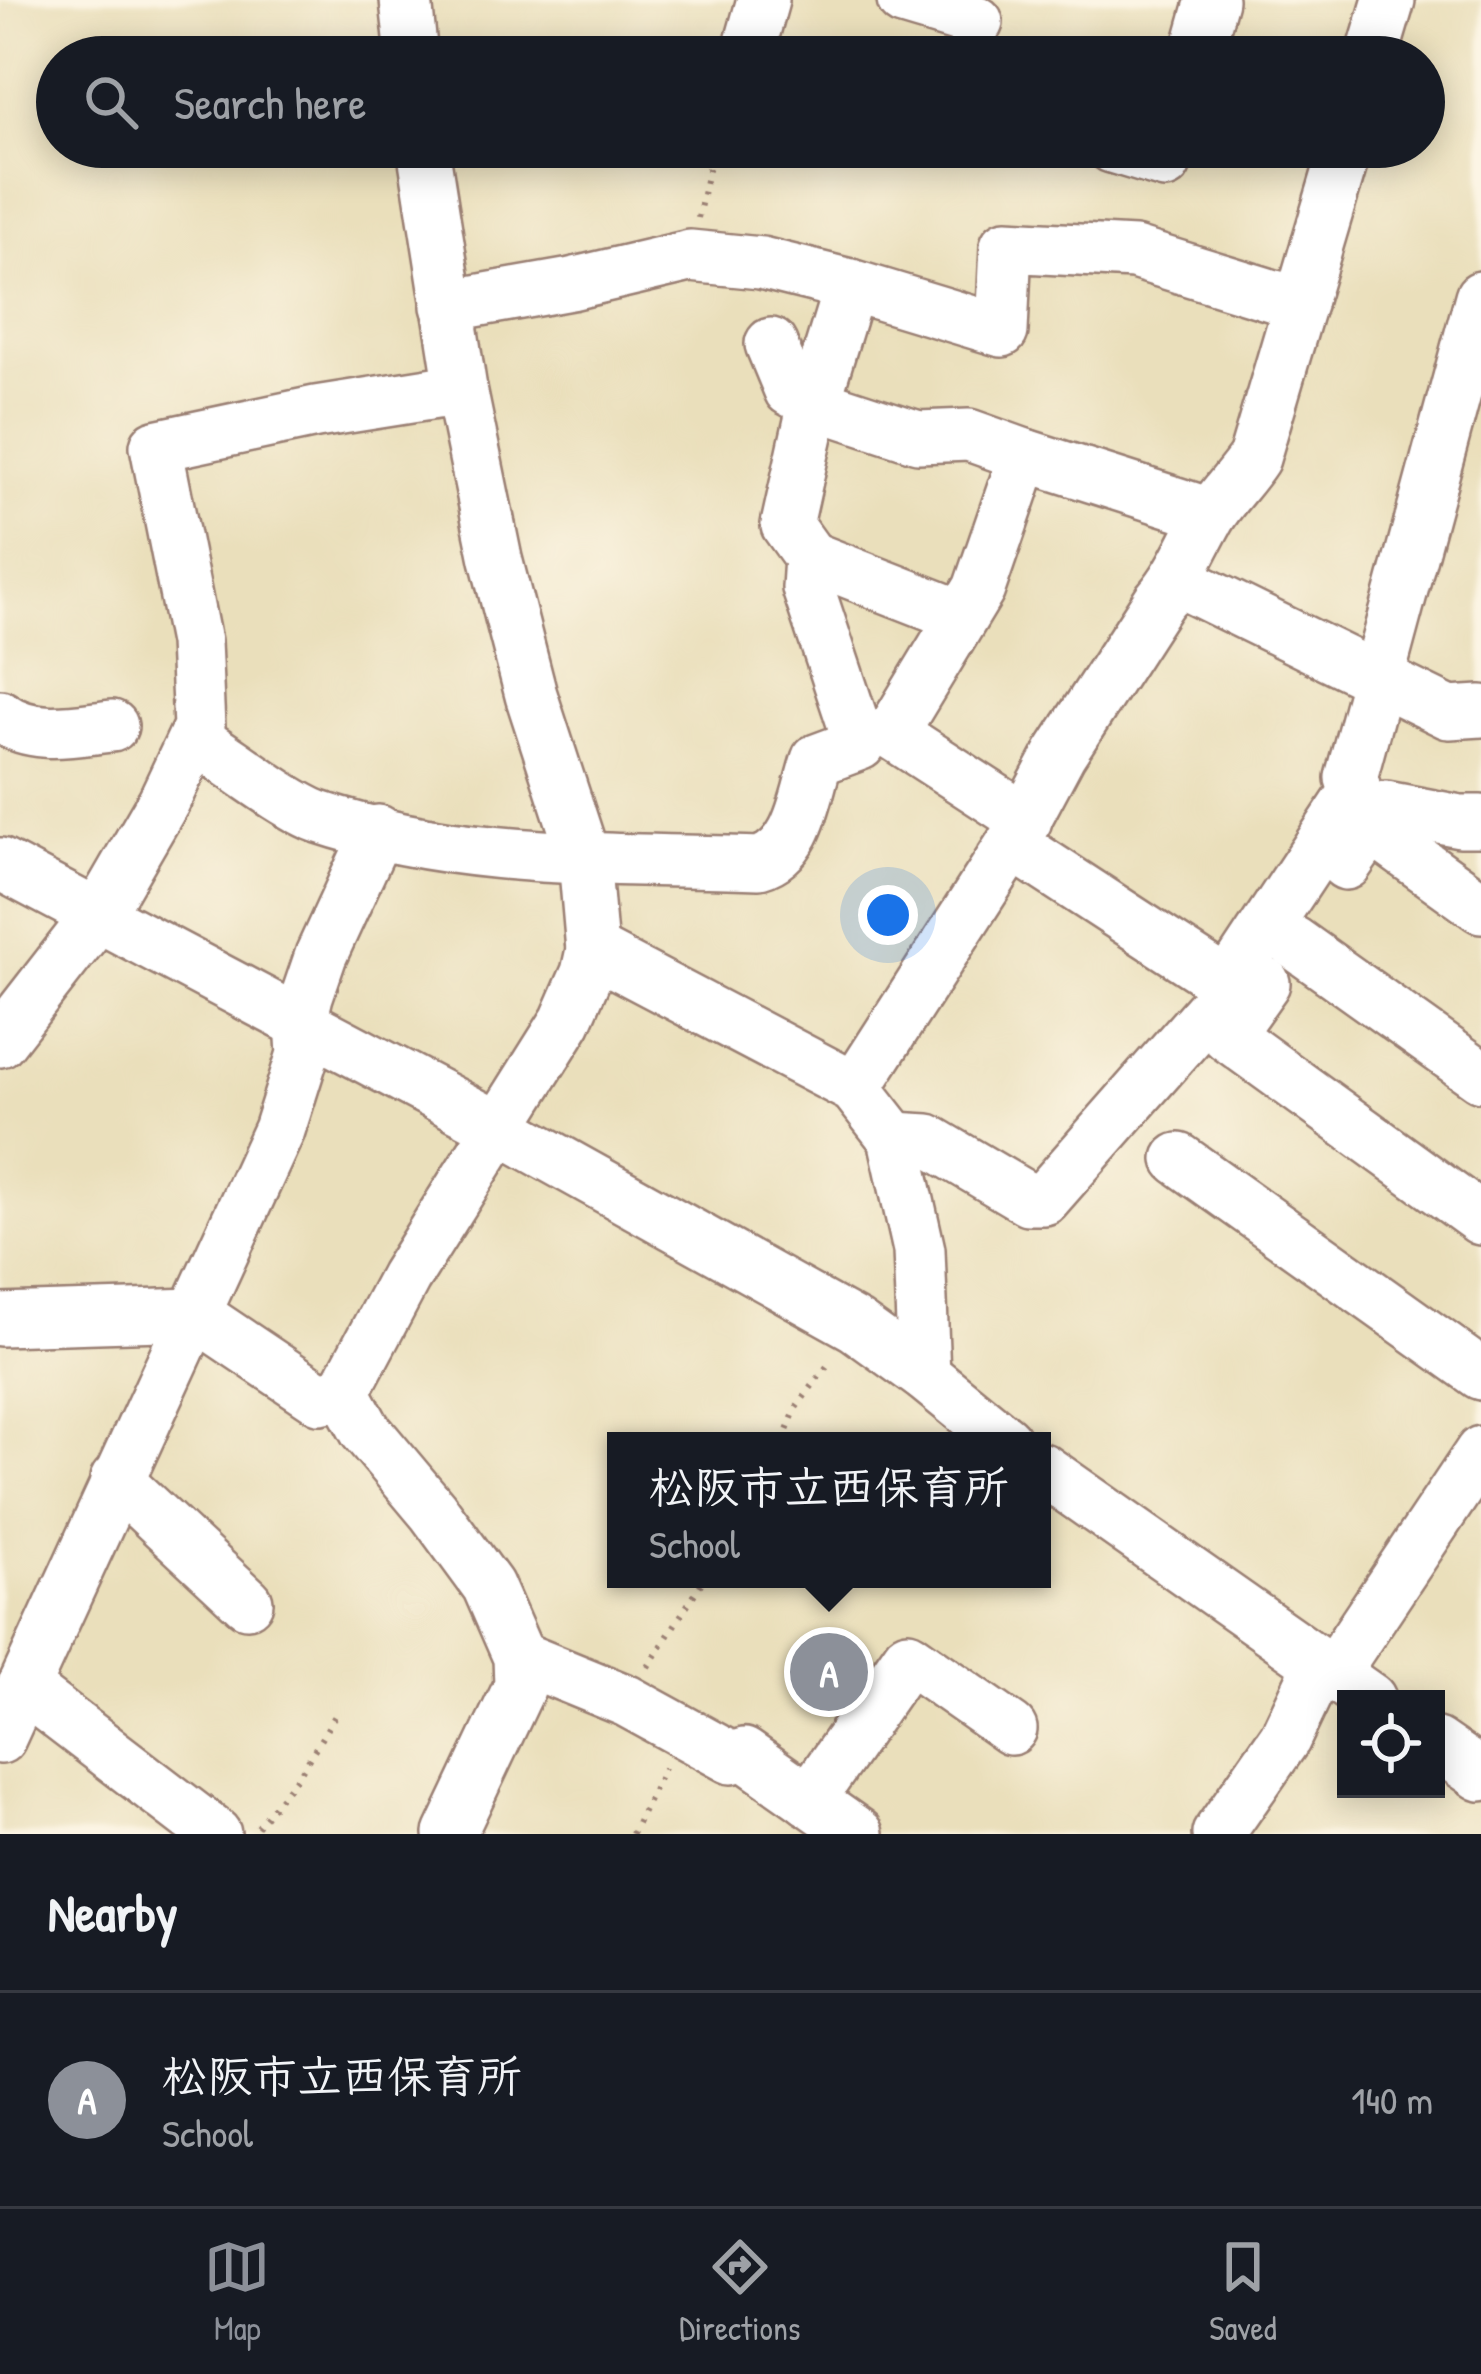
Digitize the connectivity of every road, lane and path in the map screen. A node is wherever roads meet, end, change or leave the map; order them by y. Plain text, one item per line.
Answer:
1 (406, 0) edge
2 (763, 0) edge
3 (903, 0) edge
4 (1213, 0) edge
5 (1389, 0) edge
6 (976, 26) edge
7 (410, 36) edge
8 (753, 36) edge
9 (1202, 36) edge
10 (1378, 36) edge
11 (426, 168) edge
12 (708, 168) edge
13 (1340, 168) edge
14 (689, 256) junction
15 (850, 285) junction
16 (1481, 297) edge
17 (1300, 304) junction
18 (447, 306) junction
19 (771, 344) dead end
20 (461, 389) junction
21 (814, 403) junction
22 (1024, 455) junction
23 (1210, 514) junction
24 (810, 557) junction
25 (1177, 580) junction
26 (961, 616) junction
27 (1376, 678) junction
28 (1481, 711) edge
29 (0, 716) edge
30 (112, 726) dead end
31 (194, 738) junction
32 (1481, 820) edge
33 (1371, 828) junction
34 (378, 831) junction
35 (1020, 832) junction
36 (584, 858) junction
37 (0, 864) edge
38 (1481, 907) edge
39 (98, 915) junction
40 (1293, 942) junction
41 (592, 950) junction
42 (1223, 990) junction
43 (301, 1021) junction
44 (0, 1041) edge
45 (1481, 1076) edge
46 (855, 1088) junction
47 (500, 1128) junction
48 (894, 1138) junction
49 (1179, 1159) dead end
50 (1481, 1219) edge
51 (195, 1314) junction
52 (0, 1320) edge
53 (856, 1326) junction
54 (1481, 1374) edge
55 (924, 1375) junction
56 (344, 1392) junction
57 (787, 1432) edge
58 (994, 1432) edge
59 (1481, 1452) edge
60 (1051, 1475) edge
61 (116, 1480) junction
62 (1465, 1509) edge
63 (698, 1588) edge
64 (247, 1603) dead end
65 (519, 1657) junction
66 (1341, 1679) edge
67 (23, 1687) junction
68 (627, 1701) junction
69 (340, 1708) dead end
70 (1011, 1729) dead end
71 (681, 1732) junction
72 (0, 1738) edge
73 (1445, 1750) edge
74 (1481, 1775) edge
75 (809, 1800) junction
76 (214, 1834) edge
77 (251, 1834) edge
78 (450, 1834) edge
79 (632, 1834) edge
80 (858, 1834) edge
81 (1218, 1834) edge

1 - 7 street
2 - 8 street
3 - 6 street
4 - 9 street
5 - 10 street
11 - 18 street
12 - 14 path
13 - 17 street
14 - 15 street
14 - 18 street
15 - 17 street
15 - 21 street
16 - 27 street
17 - 23 street
18 - 20 street
19 - 21 street
20 - 31 street
20 - 36 street
21 - 22 street
21 - 24 street
22 - 23 street
22 - 26 street
23 - 25 street
24 - 26 street
24 - 36 street
25 - 27 street
25 - 35 street
26 - 35 street
27 - 28 street
27 - 42 street
29 - 30 street
31 - 34 street
31 - 39 street
32 - 33 street
33 - 38 street
33 - 40 street
34 - 36 street
34 - 43 street
35 - 42 street
35 - 46 street
36 - 41 street
37 - 39 street
39 - 43 street
39 - 44 street
40 - 45 street
40 - 50 street
41 - 46 street
41 - 47 street
42 - 48 street
43 - 47 street
43 - 51 street
46 - 48 street
47 - 53 street
47 - 56 street
48 - 55 street
49 - 54 street
51 - 52 street
51 - 56 street
51 - 61 street
53 - 55 street
53 - 57 path
55 - 58 street
56 - 65 street
59 - 62 street
60 - 66 street
61 - 64 street
61 - 67 street
62 - 66 street
63 - 68 path
65 - 68 street
65 - 78 street
66 - 81 street
67 - 72 street
67 - 76 street
68 - 71 street
69 - 77 path
70 - 75 street
71 - 75 street
71 - 79 path
73 - 74 street
75 - 80 street

